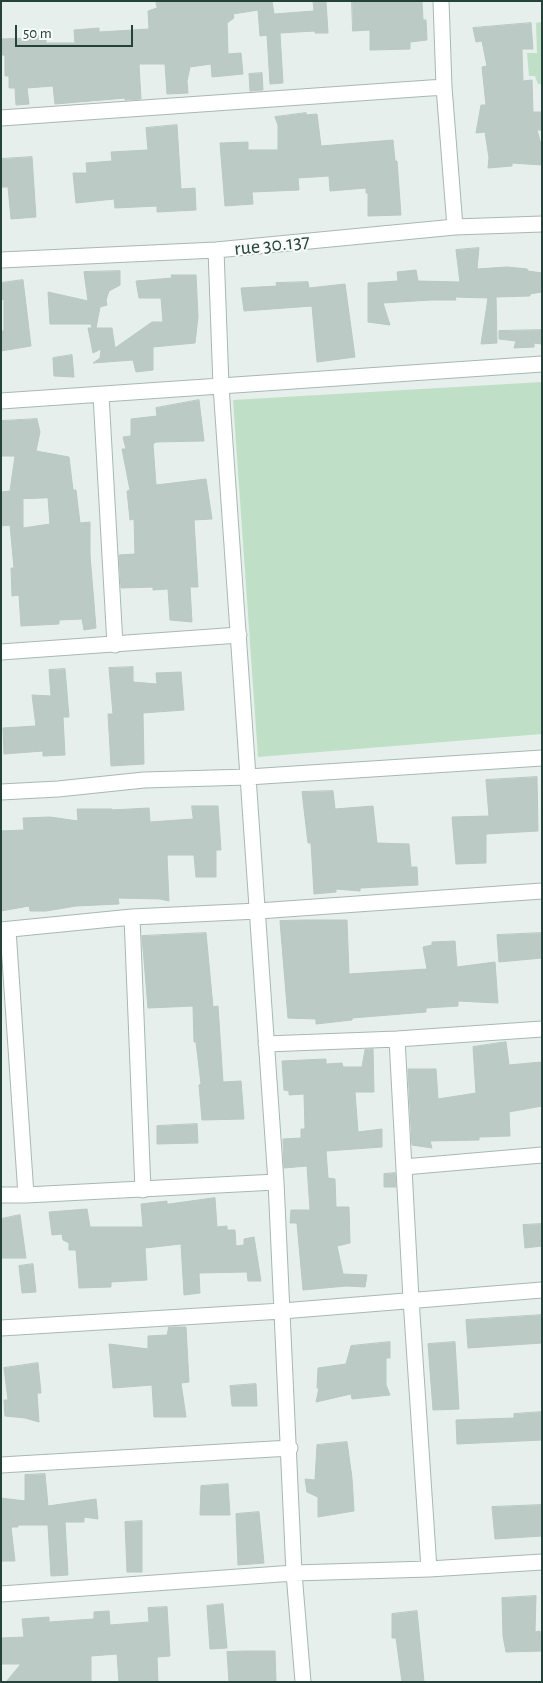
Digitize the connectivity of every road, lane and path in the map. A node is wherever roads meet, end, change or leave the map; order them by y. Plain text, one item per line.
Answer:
1 (441, 1) edge
2 (444, 87) junction
3 (1, 118) edge
4 (542, 224) edge
5 (455, 227) junction
6 (216, 250) junction
7 (1, 260) edge
8 (542, 364) edge
9 (221, 386) junction
10 (101, 395) junction
11 (1, 401) edge
12 (239, 635) junction
13 (115, 645) junction
14 (1, 652) edge
15 (542, 758) edge
16 (248, 777) junction
17 (1, 792) edge
18 (542, 891) edge
19 (258, 911) junction
20 (132, 917) junction
21 (4, 930) edge
22 (542, 1029) edge
23 (397, 1039) junction
24 (266, 1044) junction
25 (542, 1155) edge
26 (404, 1167) junction
27 (276, 1182) junction
28 (143, 1190) junction
29 (1, 1195) edge
30 (26, 1195) junction
31 (542, 1290) edge
32 (411, 1300) junction
33 (282, 1311) junction
34 (1, 1328) edge
35 (290, 1448) junction
36 (1, 1465) edge
37 (542, 1562) edge
38 (429, 1568) junction
39 (294, 1573) junction
40 (1, 1594) edge
41 (303, 1682) edge

1 - 2 street
2 - 3 street
2 - 5 street
4 - 5 street, rue 30.137
5 - 6 street, rue 30.137
6 - 7 street, rue 30.137
6 - 9 street
8 - 9 street
9 - 10 street
9 - 12 street
10 - 11 street
10 - 13 street
12 - 13 street
12 - 16 street
13 - 14 street
15 - 16 street
16 - 17 street
16 - 19 street
18 - 19 street
19 - 20 street
19 - 24 street
20 - 21 street
20 - 28 street
21 - 30 street
22 - 23 street
23 - 24 street
23 - 26 street
24 - 27 street
25 - 26 street
26 - 32 street
27 - 28 street
27 - 33 street
28 - 30 street
29 - 30 street
31 - 32 street
32 - 33 street
32 - 38 street
33 - 34 street
33 - 35 street
35 - 36 street
35 - 39 street
37 - 38 street
38 - 39 street
39 - 40 street
39 - 41 street

